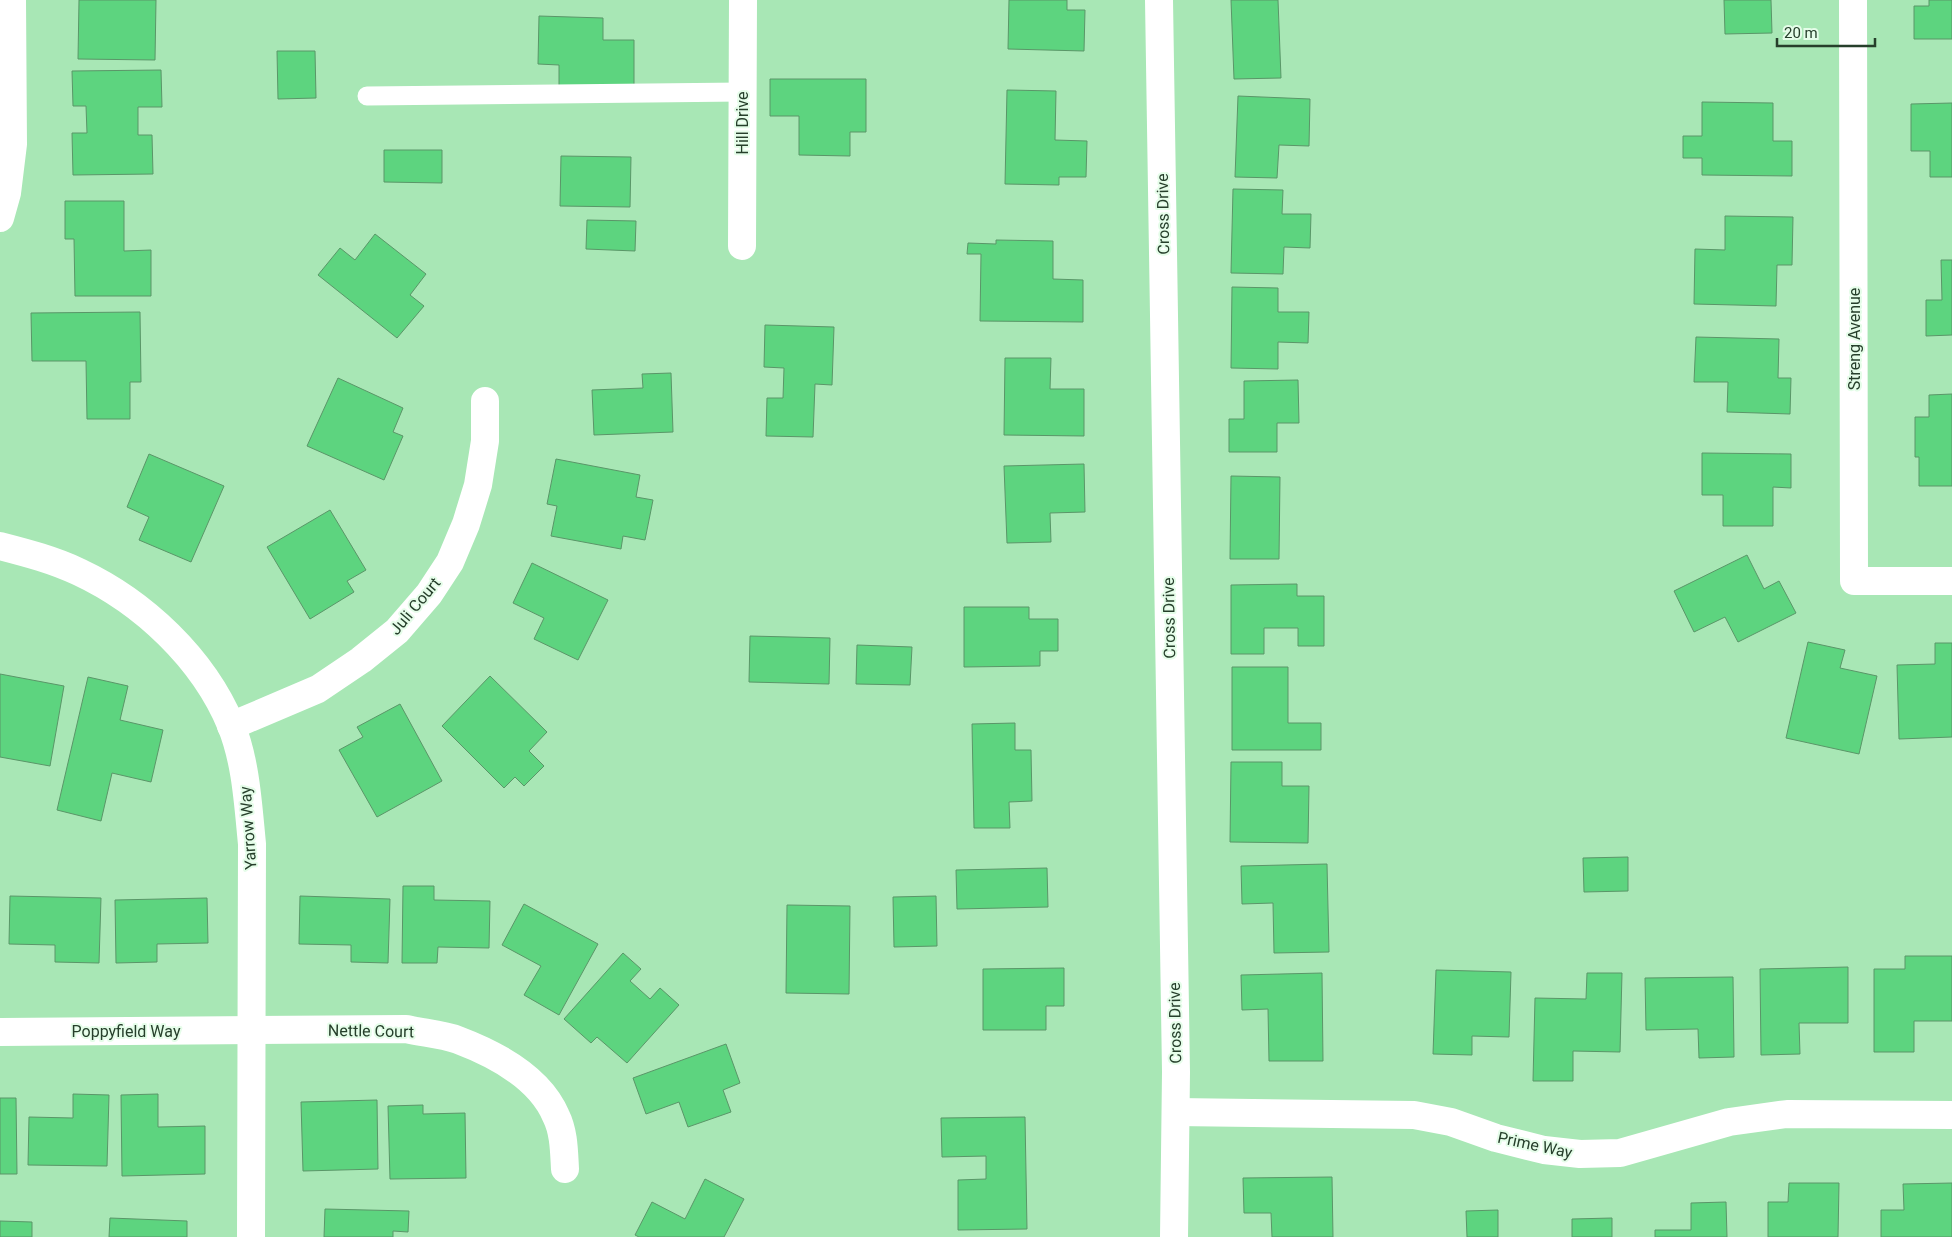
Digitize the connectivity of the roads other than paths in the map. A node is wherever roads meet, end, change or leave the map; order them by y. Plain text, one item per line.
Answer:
1 (12, 0) edge
2 (743, 0) edge
3 (1159, 0) edge
4 (1854, 0) edge
5 (742, 92) junction
6 (367, 96) dead end
7 (0, 218) edge
8 (742, 246) dead end
9 (485, 401) dead end
10 (0, 546) edge
11 (1952, 581) edge
12 (231, 726) junction
13 (251, 1031) junction
14 (0, 1032) edge
15 (1176, 1112) junction
16 (1952, 1115) edge
17 (565, 1168) dead end
18 (251, 1237) edge
19 (1174, 1237) edge

1 - 7 street
2 - 5 street, Hill Drive
3 - 15 street, Cross Drive
4 - 11 street, Streng Avenue
5 - 6 lane
5 - 8 street, Hill Drive
9 - 12 street, Juli Court
10 - 12 street, Yarrow Way
12 - 13 street, Yarrow Way
13 - 14 street, Poppyfield Way
13 - 17 street, Nettle Court
13 - 18 street, Yarrow Way
15 - 16 street, Prime Way
15 - 19 street, Cross Drive

